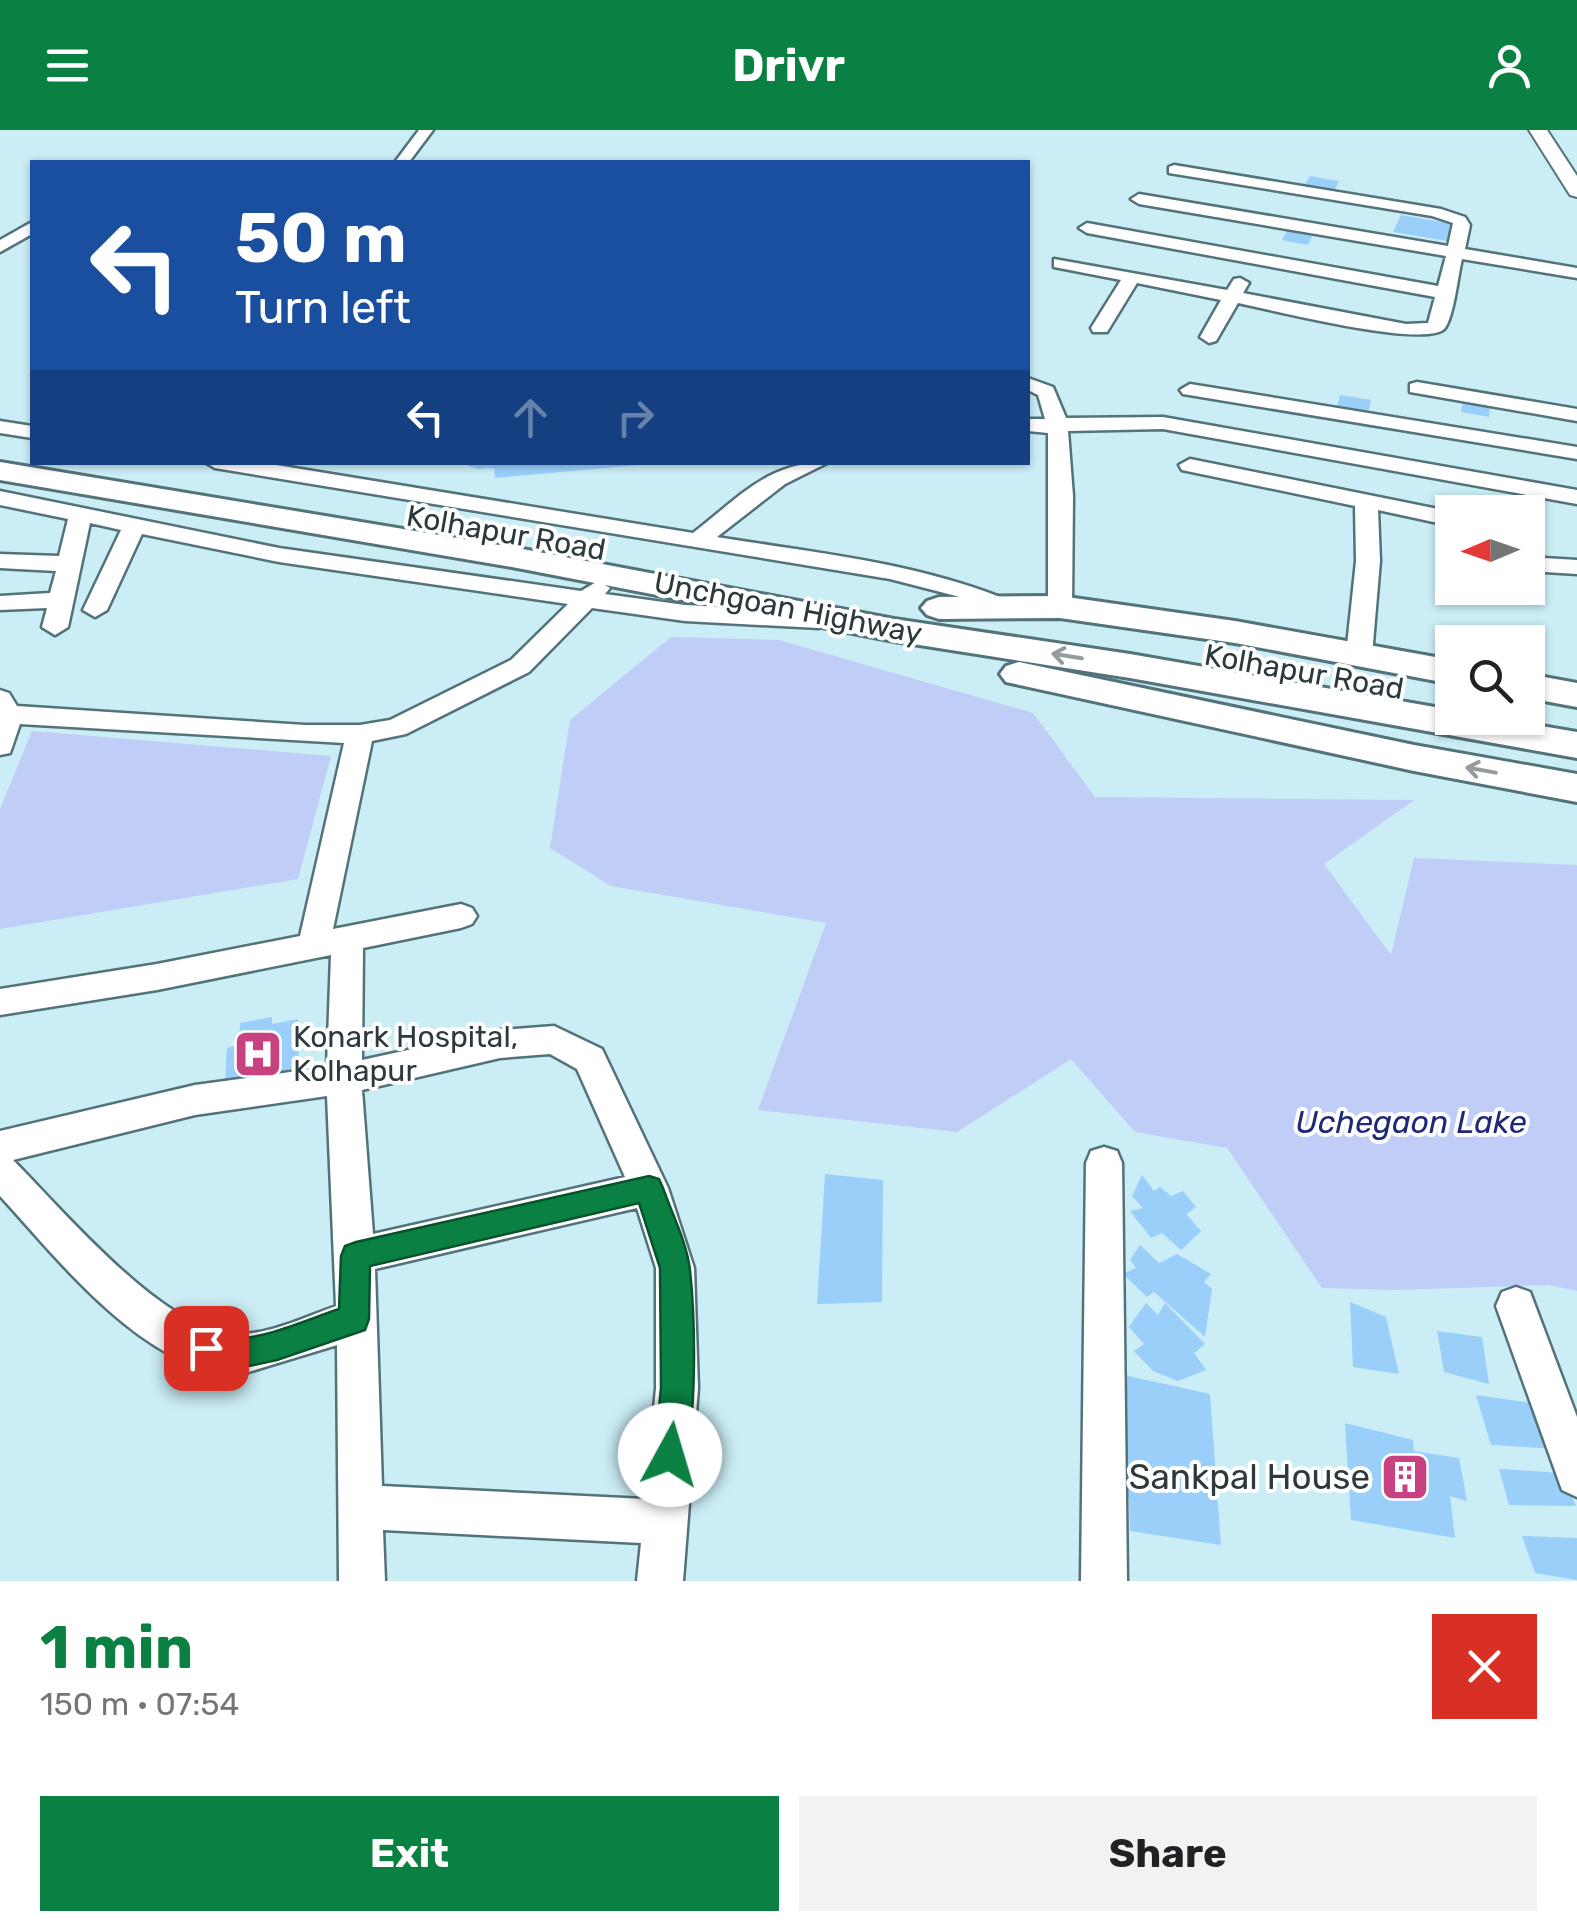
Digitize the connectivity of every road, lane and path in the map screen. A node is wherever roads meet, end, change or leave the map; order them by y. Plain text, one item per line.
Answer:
1 (426, 130) edge
2 (1538, 130) edge
3 (404, 160) edge
4 (1174, 170) dead end
5 (1285, 188) junction
6 (1577, 190) edge
7 (1139, 199) dead end
8 (1268, 222) junction
9 (30, 228) edge
10 (1087, 228) dead end
11 (0, 246) edge
12 (1453, 253) junction
13 (1252, 258) junction
14 (1060, 263) dead end
15 (1577, 274) edge
16 (1132, 278) junction
17 (1445, 293) junction
18 (1233, 296) junction
19 (1100, 328) dead end
20 (1209, 337) dead end
21 (1030, 385) edge
22 (1417, 388) dead end
23 (1190, 390) dead end
24 (1513, 404) junction
25 (1577, 415) edge
26 (1030, 425) edge
27 (1056, 425) junction
28 (0, 427) edge
29 (30, 432) edge
30 (1508, 442) junction
31 (0, 446) edge
32 (30, 452) edge
33 (1577, 453) edge
34 (107, 465) edge
35 (234, 465) edge
36 (811, 465) edge
37 (1190, 465) dead end
38 (0, 471) edge
39 (1508, 484) junction
40 (1506, 495) edge
41 (1577, 497) edge
42 (0, 498) edge
43 (1366, 502) junction
44 (81, 512) junction
45 (1435, 516) edge
46 (136, 523) junction
47 (700, 540) junction
48 (0, 560) edge
49 (70, 564) junction
50 (1545, 565) edge
51 (1577, 567) edge
52 (599, 587) junction
53 (62, 600) junction
54 (0, 603) edge
55 (939, 608) junction
56 (1006, 608) junction
57 (1060, 608) junction
58 (95, 610) dead end
59 (55, 627) dead end
60 (894, 630) junction
61 (1359, 655) junction
62 (1435, 669) edge
63 (1545, 689) edge
64 (1435, 695) edge
65 (1577, 695) edge
66 (4, 707) edge
67 (1545, 714) edge
68 (1577, 719) edge
69 (360, 734) junction
70 (1577, 745) edge
71 (0, 746) edge
72 (1577, 788) edge
73 (462, 916) dead end
74 (331, 943) junction
75 (0, 1002) edge
76 (344, 1078) junction
77 (0, 1146) edge
78 (1104, 1162) dead end
79 (0, 1170) edge
80 (649, 1188) junction
81 (356, 1256) junction
82 (1516, 1306) dead end
83 (354, 1319) junction
84 (1577, 1475) edge
85 (362, 1507) junction
86 (664, 1522) junction
87 (362, 1581) edge
88 (660, 1581) edge
89 (1104, 1581) edge

1 - 3 street
2 - 6 main road
4 - 5 street
5 - 8 street
5 - 12 street
7 - 8 street
8 - 12 street
8 - 13 street
9 - 11 street
10 - 13 street
12 - 15 street
12 - 17 street
13 - 17 street
13 - 18 street
14 - 16 street
16 - 18 street
16 - 19 street
17 - 18 street
18 - 20 street
21 - 27 street
22 - 24 street
23 - 30 street
24 - 25 street
24 - 30 street
26 - 27 street
27 - 39 street
27 - 57 street
28 - 29 street
30 - 33 street
30 - 39 street
31 - 32 highway
34 - 55 highway, Kolhapur Road
35 - 47 street
36 - 47 street
37 - 43 street
38 - 52 highway, Unchgoan Highway
39 - 40 street
39 - 41 street
42 - 44 street
43 - 45 street
43 - 61 street
44 - 46 street
44 - 49 street
46 - 52 street
46 - 58 street
47 - 56 street
48 - 49 street
49 - 53 street
50 - 51 street
52 - 60 highway, Unchgoan Highway
52 - 69 street
53 - 54 street
53 - 59 street
55 - 56 highway
55 - 64 highway, Kolhapur Road
56 - 57 highway
57 - 61 highway
70 -> 60 highway, Unchgoan Highway
72 -> 60 highway
61 - 62 highway
63 - 65 highway
66 - 69 street
66 - 71 street
67 - 68 highway
69 - 74 street
73 - 74 street
74 - 75 street
74 - 76 street
76 - 77 street
76 - 80 street
76 - 81 street
78 - 89 street
79 - 83 street
80 - 81 street
80 - 86 street
81 - 83 street
82 - 84 street
83 - 85 street
85 - 86 street
85 - 87 street
86 - 88 street

